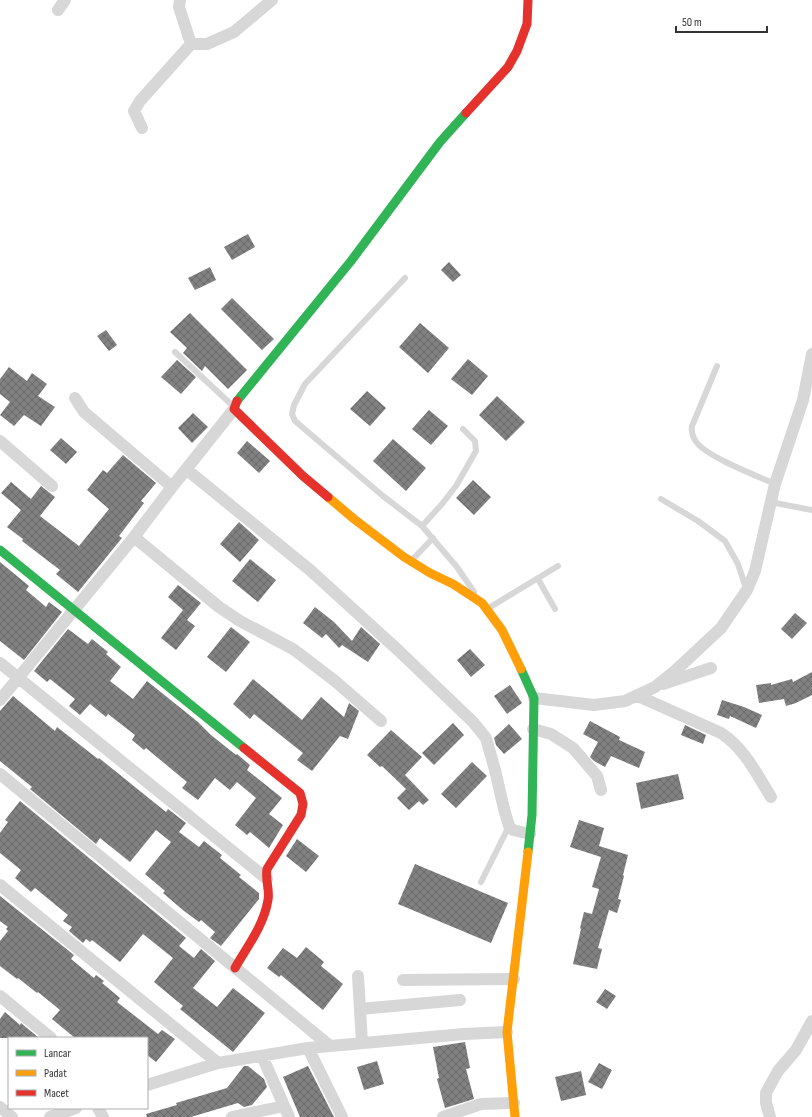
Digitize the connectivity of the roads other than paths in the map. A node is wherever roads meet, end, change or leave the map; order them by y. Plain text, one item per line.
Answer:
1 (66, 0) edge
2 (180, 0) edge
3 (272, 0) edge
4 (528, 0) edge
5 (58, 10) dead end
6 (191, 44) junction
7 (142, 128) dead end
8 (405, 278) dead end
9 (175, 352) dead end
10 (812, 354) edge
11 (717, 366) dead end
12 (75, 398) dead end
13 (234, 408) junction
14 (463, 429) dead end
15 (0, 441) edge
16 (186, 469) junction
17 (775, 484) junction
18 (52, 486) dead end
19 (172, 486) junction
20 (661, 499) dead end
21 (770, 502) junction
22 (812, 510) edge
23 (422, 526) junction
24 (134, 537) junction
25 (433, 538) junction
26 (0, 550) edge
27 (411, 562) junction
28 (558, 566) dead end
29 (538, 579) junction
30 (747, 590) junction
31 (484, 606) junction
32 (555, 609) dead end
33 (74, 610) junction
34 (0, 663) edge
35 (710, 668) dead end
36 (19, 677) junction
37 (655, 687) junction
38 (638, 696) junction
39 (534, 698) junction
40 (0, 700) edge
41 (381, 721) dead end
42 (533, 729) junction
43 (0, 774) edge
44 (601, 790) dead end
45 (770, 797) dead end
46 (509, 826) junction
47 (530, 834) junction
48 (267, 880) junction
49 (481, 882) dead end
50 (0, 885) edge
51 (235, 968) junction
52 (358, 976) dead end
53 (514, 979) junction
54 (403, 980) dead end
55 (0, 996) edge
56 (460, 1000) dead end
57 (360, 1010) junction
58 (812, 1021) edge
59 (507, 1032) junction
60 (50, 1037) edge
61 (362, 1043) junction
62 (330, 1046) junction
63 (308, 1048) junction
64 (262, 1056) junction
65 (218, 1062) junction
66 (148, 1085) edge
67 (514, 1103) junction
68 (0, 1107) edge
69 (73, 1109) edge
70 (286, 1112) edge
71 (12, 1117) edge
72 (50, 1117) edge
73 (232, 1117) edge
74 (342, 1117) edge
75 (443, 1117) edge
76 (515, 1117) edge
77 (770, 1117) edge

1 - 5 street
2 - 6 street
3 - 6 street
4 - 13 street
6 - 7 street
8 - 23 lane
9 - 13 lane
10 - 17 street
11 - 17 lane
12 - 19 street
13 - 16 street
13 - 27 street
14 - 23 lane
15 - 18 street
16 - 19 street
16 - 46 street
17 - 21 street
19 - 24 street
20 - 30 lane
21 - 22 lane
21 - 30 street
23 - 25 lane
24 - 33 street
24 - 41 street
25 - 27 lane
25 - 31 lane
26 - 33 street
27 - 31 street
28 - 29 lane
29 - 31 lane
29 - 32 lane
30 - 37 street
31 - 39 street
33 - 36 street
33 - 48 street
34 - 36 street
35 - 37 street
36 - 40 street
36 - 48 street
37 - 38 street
38 - 39 street
38 - 45 street
39 - 42 street
42 - 44 street
42 - 47 street
43 - 51 street
46 - 47 street
46 - 49 lane
47 - 53 street
48 - 51 street
50 - 65 street
51 - 62 street
52 - 57 street
53 - 54 street
53 - 59 street
55 - 60 street
56 - 57 street
57 - 61 street
58 - 77 street
59 - 61 street
59 - 67 street
61 - 62 street
62 - 63 street
63 - 64 street
63 - 74 street
64 - 65 street
64 - 70 street
65 - 66 street
67 - 75 street
67 - 76 street
68 - 71 street
69 - 72 street
70 - 73 street

